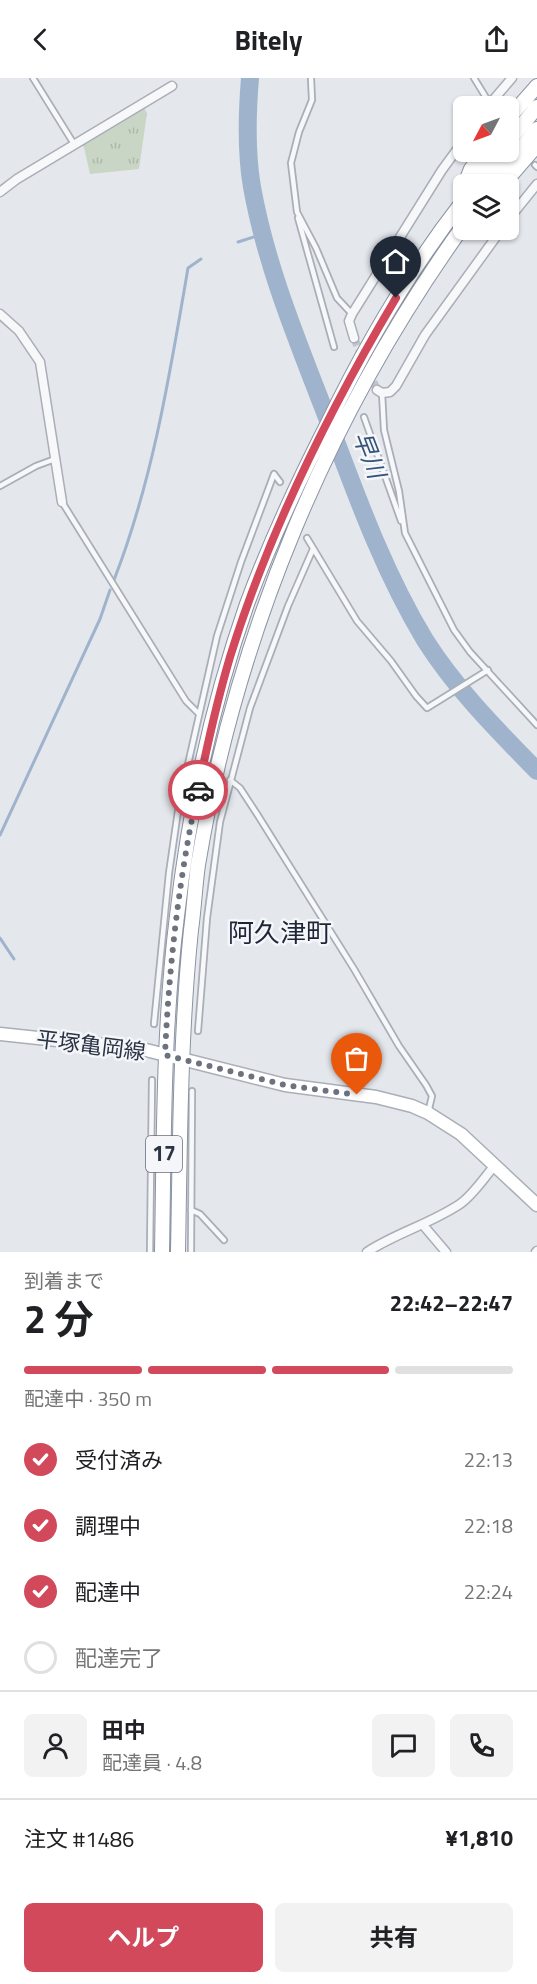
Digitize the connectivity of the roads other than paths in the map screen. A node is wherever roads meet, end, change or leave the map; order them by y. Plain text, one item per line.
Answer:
1 (33, 78) edge
2 (311, 78) edge
3 (474, 78) edge
4 (512, 78) edge
5 (173, 84) dead end
6 (537, 86) edge
7 (484, 96) edge
8 (498, 96) edge
9 (519, 106) edge
10 (537, 107) edge
11 (519, 129) edge
12 (537, 129) edge
13 (74, 144) junction
14 (537, 145) edge
15 (453, 155) edge
16 (493, 162) edge
17 (483, 174) edge
18 (500, 174) edge
19 (512, 174) edge
20 (537, 184) edge
21 (0, 192) edge
22 (519, 206) edge
23 (297, 212) junction
24 (452, 214) edge
25 (453, 240) edge
26 (454, 240) edge
27 (494, 240) edge
28 (451, 243) junction
29 (0, 314) edge
30 (352, 314) junction
31 (354, 338) tunnel mouth
32 (334, 347) dead end
33 (380, 392) joint
34 (364, 417) dead end
35 (55, 459) junction
36 (280, 482) dead end
37 (0, 486) edge
38 (62, 502) joint
39 (405, 533) junction
40 (307, 538) dead end
41 (313, 549) junction
42 (487, 671) junction
43 (199, 714) junction
44 (537, 725) edge
45 (230, 780) junction
46 (198, 867) junction
47 (214, 870) junction
48 (164, 976) junction
49 (154, 1024) dead end
50 (198, 1031) dead end
51 (0, 1034) edge
52 (165, 1055) junction
53 (181, 1060) junction
54 (152, 1080) dead end
55 (192, 1091) dead end
56 (428, 1113) junction
57 (185, 1162) junction
58 (495, 1165) junction
59 (537, 1205) edge
60 (191, 1210) junction
61 (423, 1225) junction
62 (156, 1229) junction
63 (224, 1240) dead end
64 (150, 1252) edge
65 (162, 1252) edge
66 (178, 1252) edge
67 (191, 1252) edge
68 (367, 1252) edge
69 (446, 1252) edge

1 - 13 lane
2 - 23 lane
3 - 7 lane
4 - 8 street
5 - 13 street
6 - 9 highway
10 - 11 highway
12 - 18 highway
13 - 21 street
14 - 19 highway
15 - 30 street
16 - 17 highway
20 - 22 street
23 - 30 lane
23 - 32 lane
24 - 48 highway, 17
25 - 28 highway, 17
26 - 28 highway
27 - 33 street
28 - 46 highway, 17
29 - 35 street
30 - 31 street
33 - 39 lane
34 - 39 lane
35 - 37 lane
35 - 38 street
36 - 43 lane
38 - 43 lane
39 - 42 lane
40 - 41 lane
41 - 42 lane
41 - 45 lane
42 - 44 lane
43 - 48 lane
45 - 47 lane
45 - 56 lane
46 - 47 lane
46 - 53 highway, 17
47 - 50 lane
48 - 49 lane
48 - 52 highway, 17
51 - 52 main road, 平塚亀岡線
52 - 53 main road, 平塚亀岡線
52 - 62 highway, 17
53 - 56 main road, 平塚亀岡線
53 - 57 highway, 17
54 - 62 lane
55 - 57 lane
56 - 58 main road, 平塚亀岡線
57 - 60 lane
57 - 66 highway, 17
58 - 59 main road, 平塚亀岡線
58 - 61 street
60 - 63 lane
60 - 67 lane
61 - 68 street
61 - 69 street
62 - 64 lane
62 - 65 highway, 17

